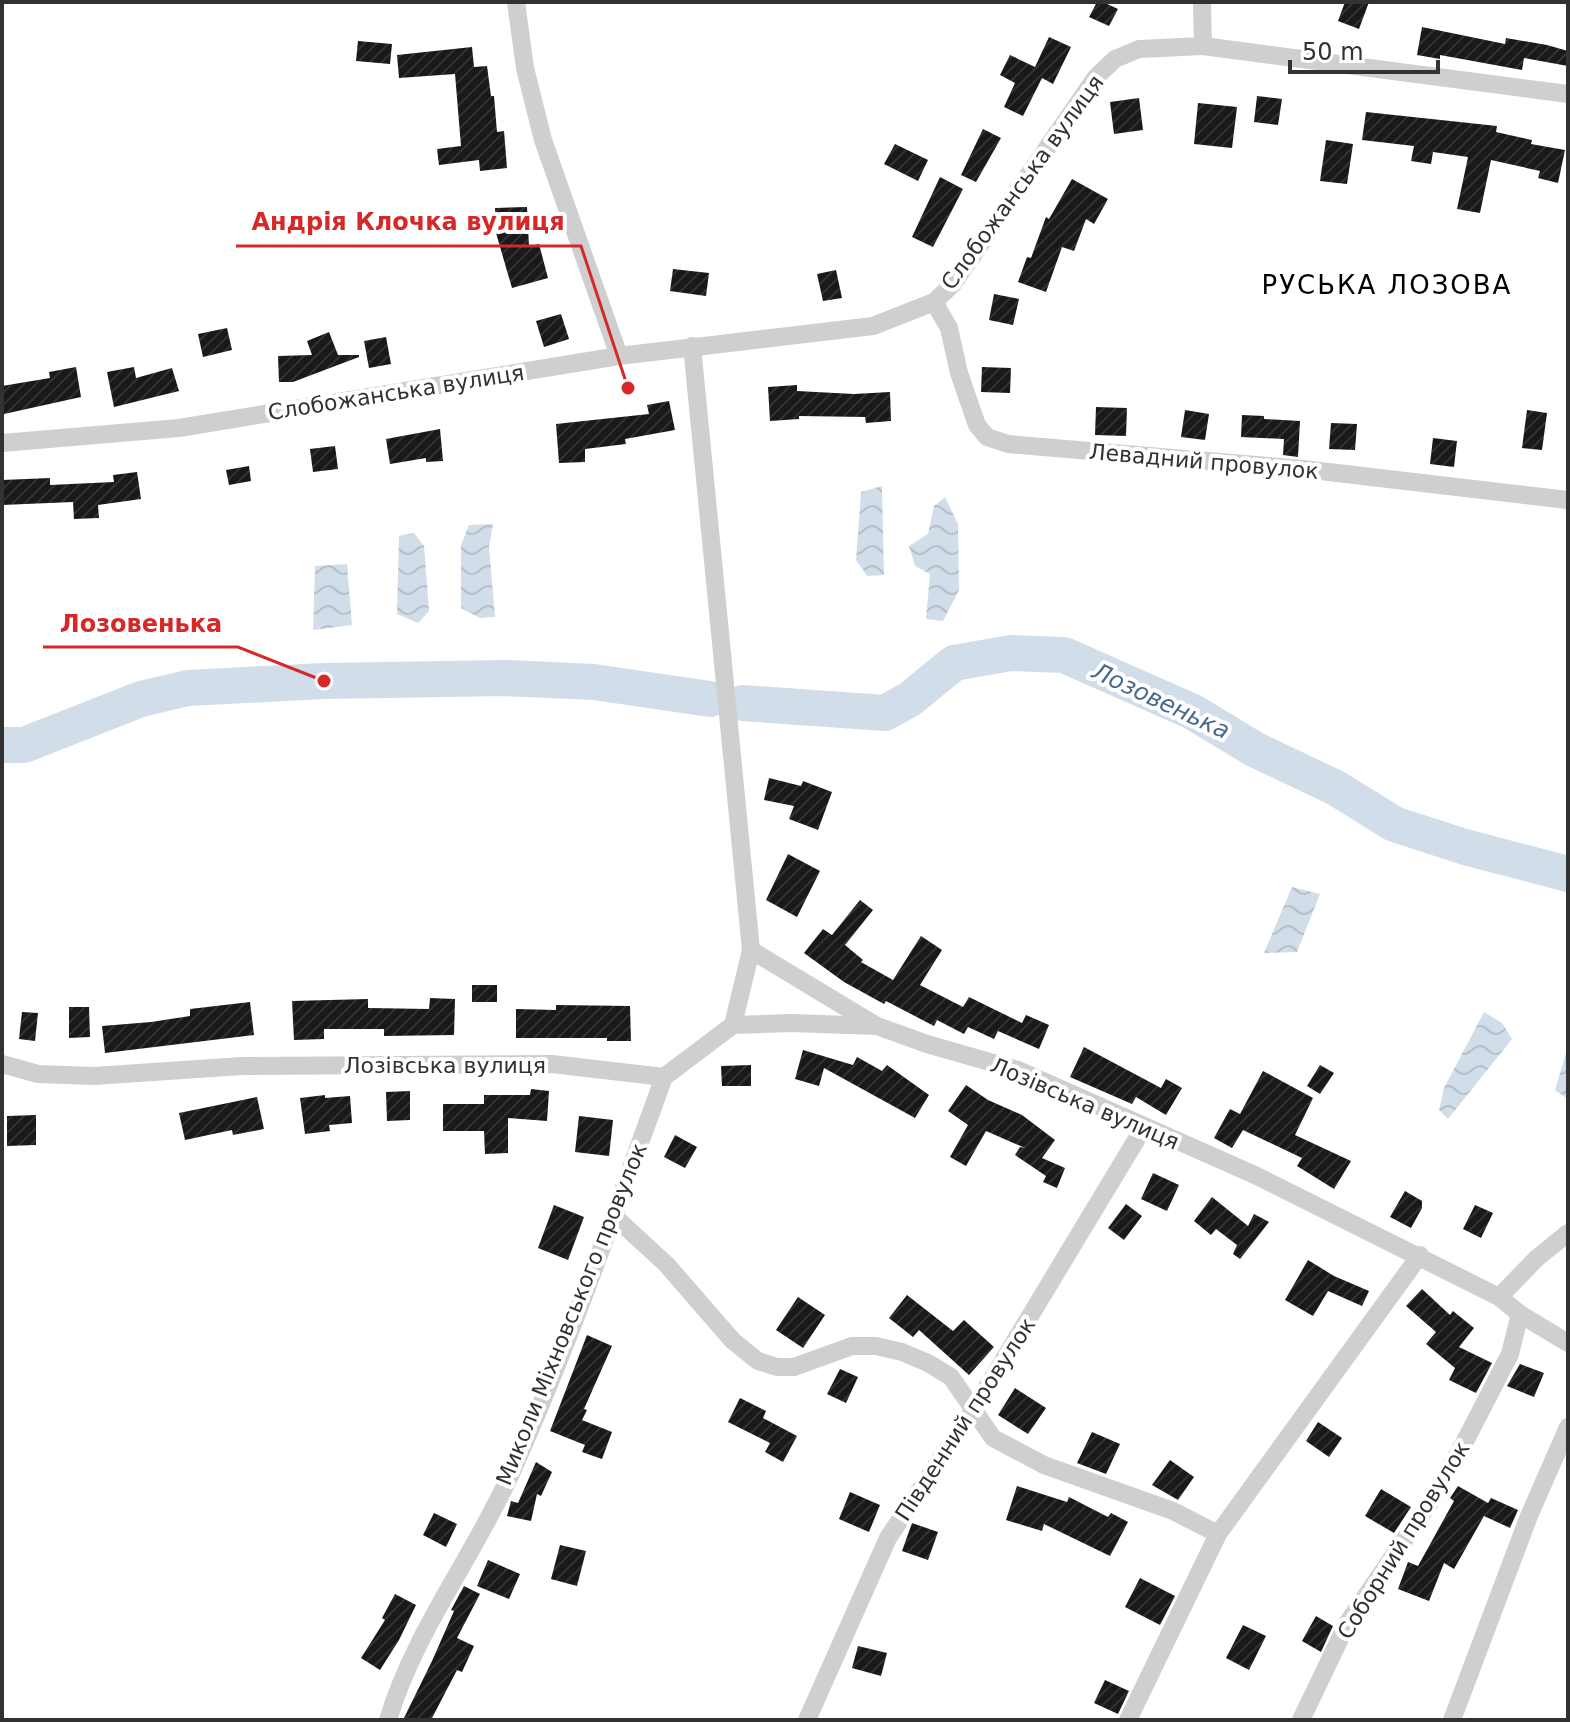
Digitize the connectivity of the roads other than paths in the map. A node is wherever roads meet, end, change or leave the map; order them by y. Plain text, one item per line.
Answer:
1 (516, 2) edge
2 (1202, 2) edge
3 (1203, 46) junction
4 (1568, 94) edge
5 (934, 302) junction
6 (692, 346) junction
7 (619, 356) junction
8 (2, 443) edge
9 (1568, 500) edge
10 (751, 950) junction
11 (733, 1025) junction
12 (877, 1026) junction
13 (2, 1064) edge
14 (664, 1077) junction
15 (1144, 1127) junction
16 (615, 1217) junction
17 (1568, 1233) edge
18 (1420, 1255) junction
19 (1499, 1297) junction
20 (1520, 1314) junction
21 (1568, 1343) edge
22 (974, 1409) junction
23 (1568, 1427) edge
24 (1218, 1534) junction
25 (388, 1720) edge
26 (807, 1720) edge
27 (1128, 1720) edge
28 (1301, 1720) edge
29 (1452, 1720) edge

1 - 7 street
2 - 3 street
3 - 4 street, Слобожанська вулиця
3 - 5 street, Слобожанська вулиця
5 - 6 street, Слобожанська вулиця
5 - 9 street, Левадний провулок
6 - 7 street, Слобожанська вулиця
6 - 10 street
7 - 8 street, Слобожанська вулиця
10 - 11 street
10 - 12 street
11 - 12 street, Лозівська вулиця
11 - 14 street
12 - 15 street, Лозівська вулиця
13 - 14 street, Лозівська вулиця
14 - 16 street, Миколи Міхновського провулок
15 - 18 street, Лозівська вулиця
15 - 22 street, Південний провулок
16 - 22 street
16 - 25 street, Миколи Міхновського провулок
17 - 19 street
18 - 19 street, Лозівська вулиця
18 - 24 street
19 - 20 street, Лозівська вулиця
20 - 21 street, Лозівська вулиця
20 - 28 street, Соборний провулок
22 - 24 street
22 - 26 street, Південний провулок
23 - 29 street
24 - 27 street

